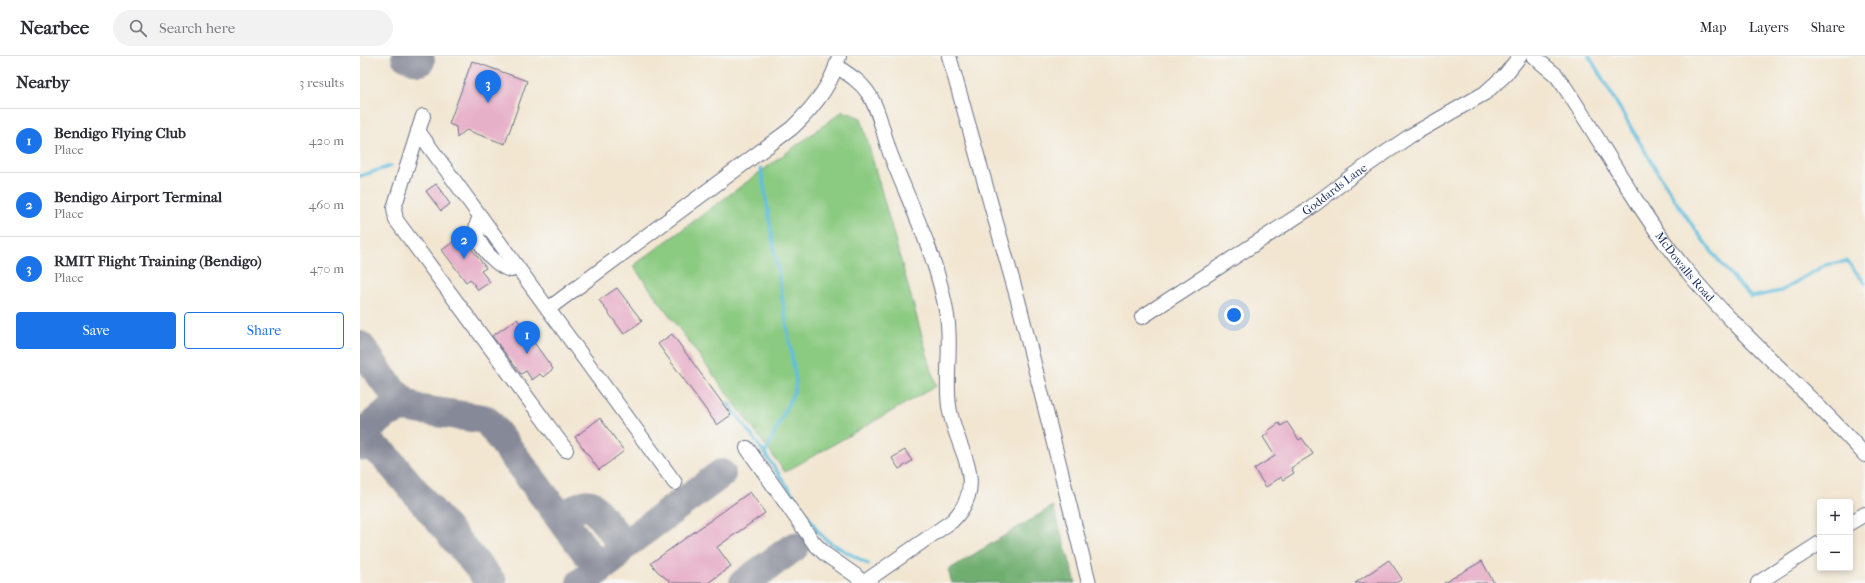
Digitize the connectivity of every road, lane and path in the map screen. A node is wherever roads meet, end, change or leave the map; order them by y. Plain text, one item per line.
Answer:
1 (949, 56) edge
2 (1520, 56) edge
3 (1533, 56) edge
4 (838, 61) edge
5 (423, 116) dead end
6 (418, 131) junction
7 (548, 309) junction
8 (1142, 317) dead end
9 (747, 448) dead end
10 (566, 450) dead end
11 (1865, 455) edge
12 (676, 482) dead end
13 (1865, 514) edge
14 (1853, 521) edge
15 (1817, 545) edge
16 (863, 583) edge
17 (1089, 583) edge
18 (1758, 583) edge

1 - 17 street
2 - 8 street, Goddards Lane
3 - 11 street, McDowalls Road
4 - 7 street
4 - 16 street
5 - 6 street
6 - 7 street
6 - 10 street
7 - 12 street
9 - 16 street
13 - 14 street
15 - 18 street

